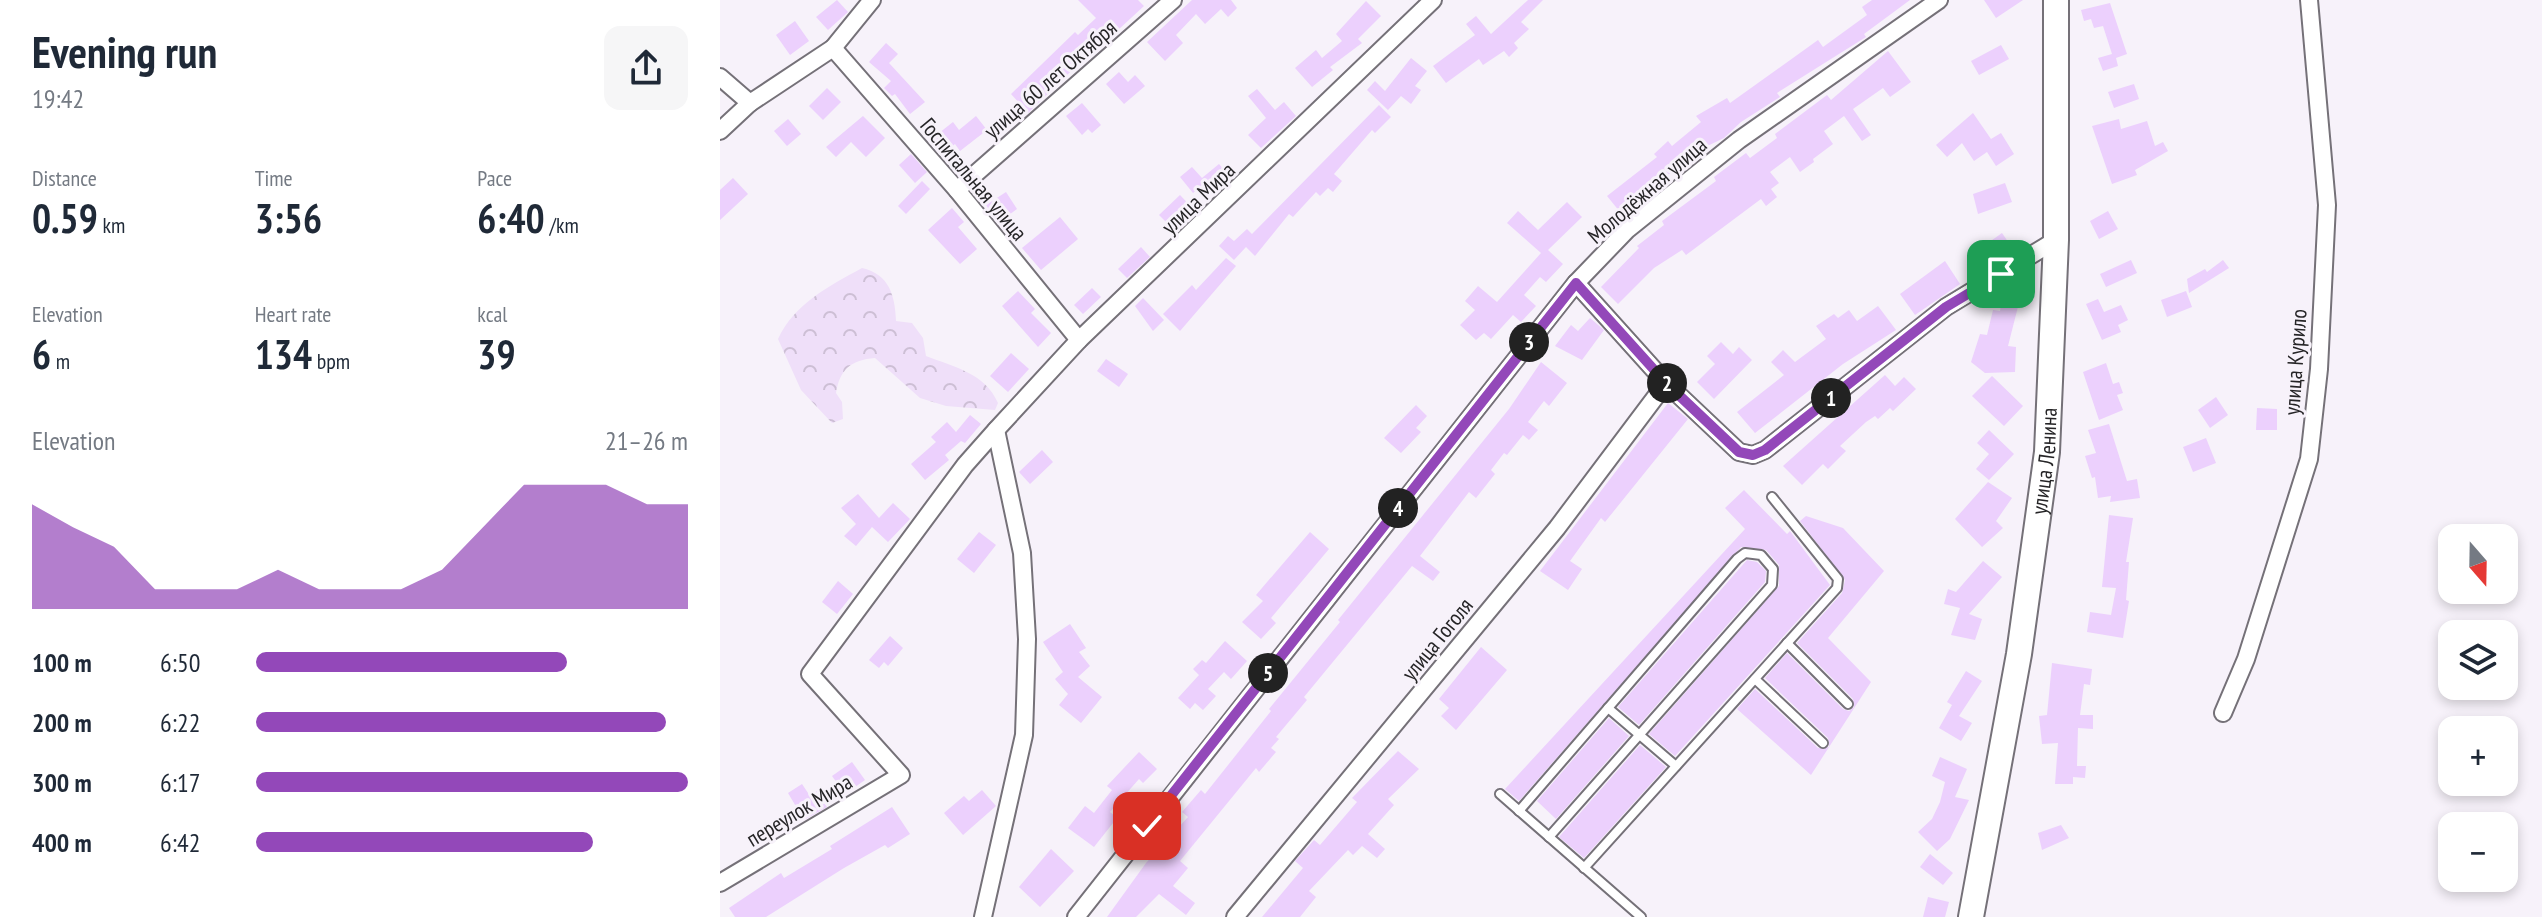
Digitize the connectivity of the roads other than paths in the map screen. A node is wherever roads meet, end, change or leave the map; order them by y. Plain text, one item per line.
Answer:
1 (872, 0) edge
2 (1173, 0) edge
3 (1433, 0) edge
4 (1939, 0) edge
5 (2056, 0) edge
6 (2309, 0) edge
7 (833, 48) junction
8 (720, 77) edge
9 (750, 103) junction
10 (720, 131) edge
11 (957, 190) junction
12 (2056, 240) junction
13 (1576, 283) junction
14 (1079, 340) junction
15 (1666, 383) junction
16 (996, 430) junction
17 (1772, 497) dead end
18 (1787, 643) junction
19 (1755, 679) junction
20 (1848, 704) dead end
21 (1608, 708) junction
22 (2223, 713) dead end
23 (1639, 735) junction
24 (1823, 743) dead end
25 (1676, 766) junction
26 (901, 775) joint
27 (1500, 794) dead end
28 (1519, 811) junction
29 (1549, 837) junction
30 (1584, 868) junction
31 (720, 883) edge
32 (983, 917) edge
33 (1076, 917) edge
34 (1235, 917) edge
35 (1641, 917) edge
36 (1971, 917) edge

1 - 7 street
2 - 11 street, улица 60 лет Октября
3 - 14 street, улица Мира
4 - 13 street, Молодёжная улица
5 - 12 main road, улица Ленина
6 - 22 street, улица Курило
7 - 9 street
7 - 11 street, Госпитальная улица
8 - 9 street
9 - 10 street
11 - 14 street, Госпитальная улица
12 - 15 street
12 - 36 main road, улица Ленина
13 - 15 street
13 - 33 street, Молодёжная улица
14 - 16 street, улица Мира
15 - 34 street, улица Гоголя
16 - 26 street, улица Мира
16 - 32 street
17 - 18 lane
18 - 19 lane
18 - 20 lane
19 - 24 lane
19 - 25 lane
21 - 23 lane
21 - 23 lane
21 - 28 lane
23 - 25 lane
23 - 29 lane
25 - 30 lane
26 - 31 street, переулок Мира
27 - 28 lane
28 - 29 lane
29 - 30 lane
30 - 35 lane

